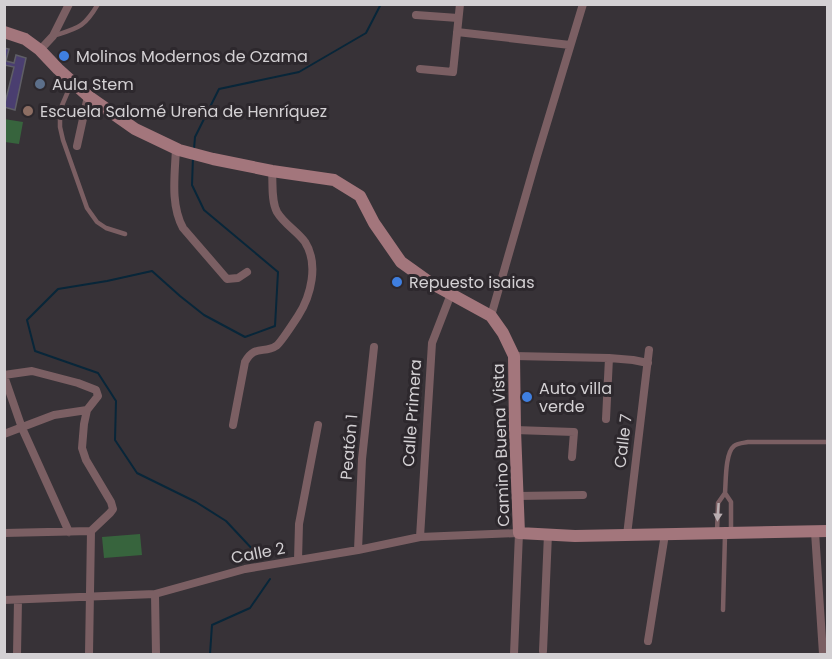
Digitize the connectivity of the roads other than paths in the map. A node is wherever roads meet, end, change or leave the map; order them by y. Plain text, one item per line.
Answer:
1 (69, 4) edge
2 (98, 4) edge
3 (460, 4) edge
4 (583, 4) edge
5 (416, 15) dead end
6 (458, 18) junction
7 (4, 32) edge
8 (457, 32) junction
9 (53, 36) junction
10 (570, 45) junction
11 (40, 50) junction
12 (420, 69) dead end
13 (72, 82) junction
14 (88, 96) junction
15 (77, 146) dead end
16 (178, 149) junction
17 (272, 171) junction
18 (125, 234) dead end
19 (247, 272) dead end
20 (451, 294) junction
21 (491, 316) junction
22 (374, 347) dead end
23 (650, 350) dead end
24 (514, 356) junction
25 (609, 358) junction
26 (648, 363) junction
27 (4, 375) edge
28 (87, 410) junction
29 (606, 419) dead end
30 (233, 424) dead end
31 (318, 425) dead end
32 (22, 428) junction
33 (515, 430) junction
34 (4, 434) edge
35 (828, 442) edge
36 (572, 457) dead end
37 (725, 493) junction
38 (583, 495) dead end
39 (517, 496) junction
40 (69, 531) junction
41 (91, 531) junction
42 (821, 531) edge
43 (4, 533) edge
44 (519, 533) junction
45 (724, 533) junction
46 (548, 534) junction
47 (665, 534) junction
48 (627, 535) junction
49 (420, 537) junction
50 (358, 550) junction
51 (298, 560) junction
52 (155, 594) junction
53 (91, 597) junction
54 (4, 600) edge
55 (18, 600) junction
56 (723, 610) dead end
57 (648, 641) dead end
58 (543, 651) dead end
59 (17, 654) edge
60 (89, 654) edge
61 (156, 654) edge
62 (514, 654) edge
63 (823, 654) edge

1 - 9 street
2 - 9 lane
3 - 6 street
4 - 10 street
5 - 6 street
6 - 8 street
7 - 11 street, Camino Buena Vista
8 - 10 street
8 - 12 street
9 - 11 street
10 - 21 street
11 - 13 street, Camino Buena Vista
13 - 14 street, Camino Buena Vista
13 - 18 lane
14 - 15 street
14 - 16 street, Camino Buena Vista
16 - 17 street, Camino Buena Vista
16 - 19 street
17 - 20 street, Camino Buena Vista
17 - 30 street
20 - 21 street, Camino Buena Vista
20 - 49 street, Calle Primera
21 - 24 street, Camino Buena Vista
22 - 50 street, Peatón 1
23 - 26 street, Calle 7
24 - 25 street
24 - 33 street, Camino Buena Vista
25 - 26 street
25 - 29 street
26 - 48 street, Calle 7
27 - 28 street
27 - 32 street
28 - 32 street
28 - 41 street
31 - 51 street
32 - 34 street
32 - 40 street
33 - 36 street
33 - 39 street, Camino Buena Vista
35 - 37 lane
37 - 45 lane
37 -> 45 lane
38 - 39 street
39 - 44 street, Camino Buena Vista
40 - 41 street
40 - 43 street
41 - 53 street
42 - 45 street, Camino Buena Vista
42 - 63 street
44 - 46 street, Camino Buena Vista
44 - 49 street, Calle 2
44 - 62 street
45 - 47 street, Camino Buena Vista
45 - 56 lane
46 - 48 street, Camino Buena Vista
46 - 58 street
47 - 48 street, Camino Buena Vista
47 - 57 street
49 - 50 street, Calle 2
50 - 51 street, Calle 2
51 - 52 street, Calle 2
52 - 53 street, Calle 2
52 - 61 street
53 - 55 street, Calle 2
53 - 60 street
54 - 55 street, Calle 2
55 - 59 street

